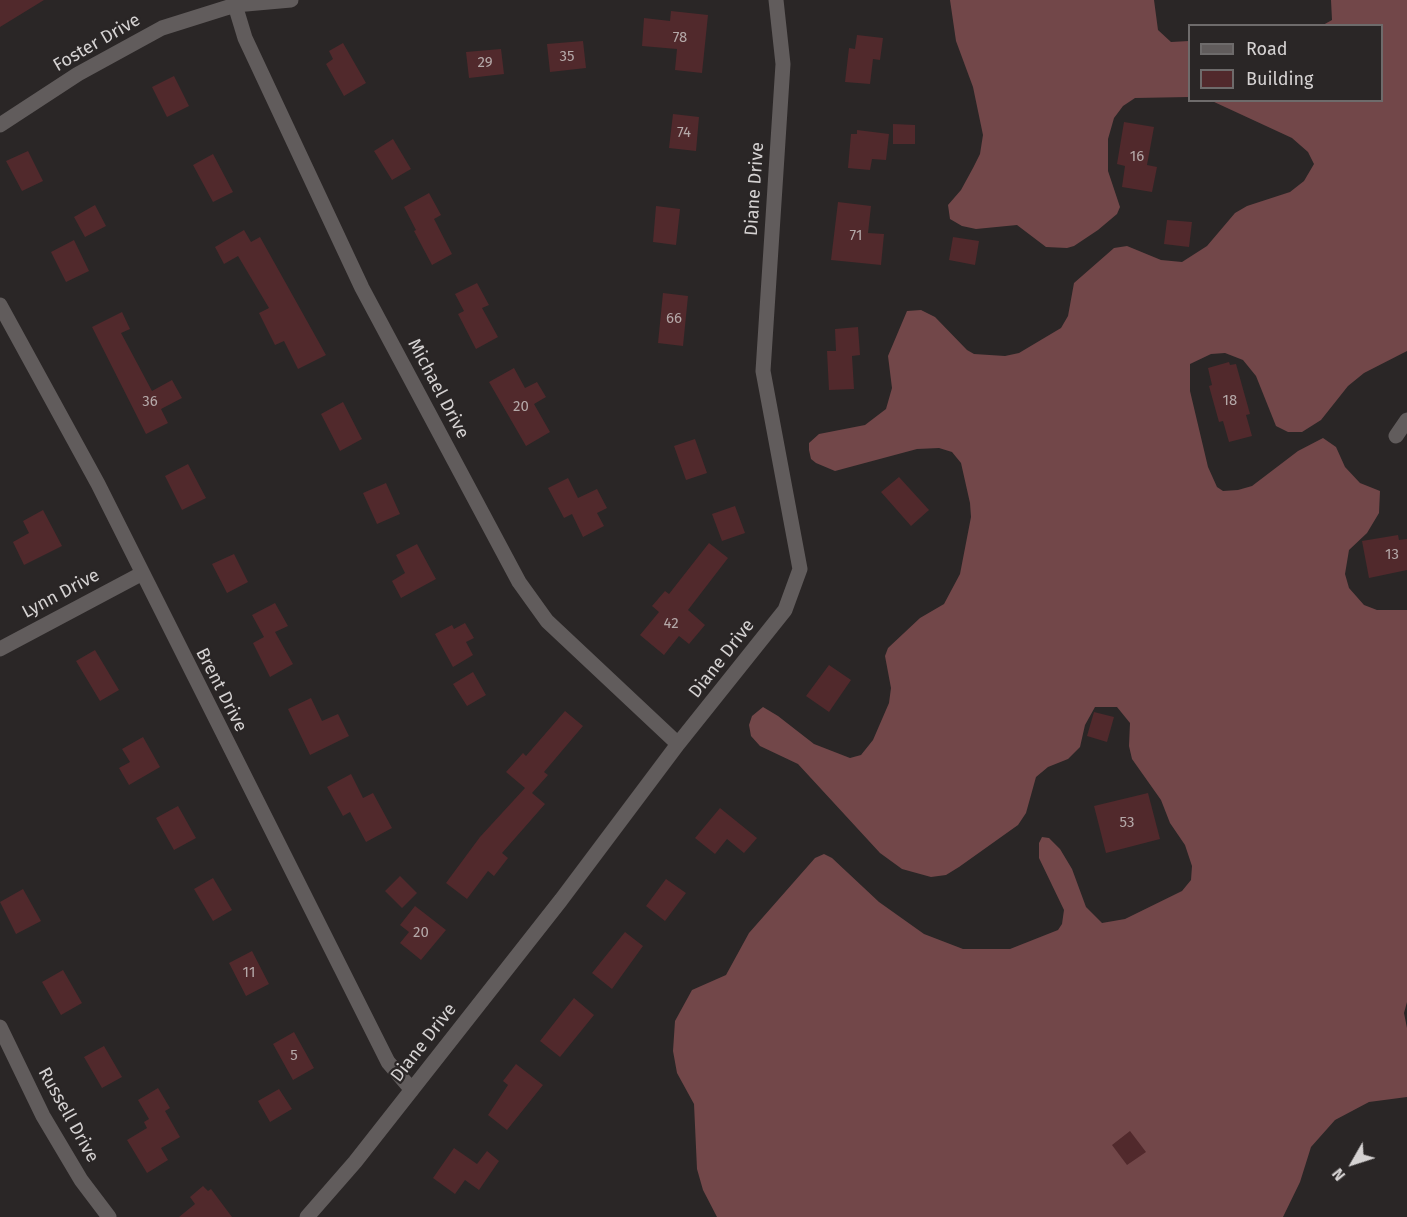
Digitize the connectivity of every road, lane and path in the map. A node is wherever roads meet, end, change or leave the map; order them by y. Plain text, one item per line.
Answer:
1 (291, 0) edge
2 (776, 0) edge
3 (235, 4) junction
4 (0, 125) edge
5 (0, 304) edge
6 (1407, 420) edge
7 (1396, 436) dead end
8 (141, 574) junction
9 (0, 649) edge
10 (678, 744) junction
11 (0, 1027) edge
12 (412, 1090) junction
13 (109, 1217) edge
14 (307, 1217) edge

1 - 3 street, Foster Drive
2 - 10 street, Diane Drive
3 - 4 street, Foster Drive
3 - 10 street, Michael Drive
5 - 8 street, Brent Drive
6 - 7 street
8 - 9 street, Lynn Drive
8 - 12 street, Brent Drive
10 - 12 street, Diane Drive
11 - 13 street, Russell Drive
12 - 14 street, Diane Drive

